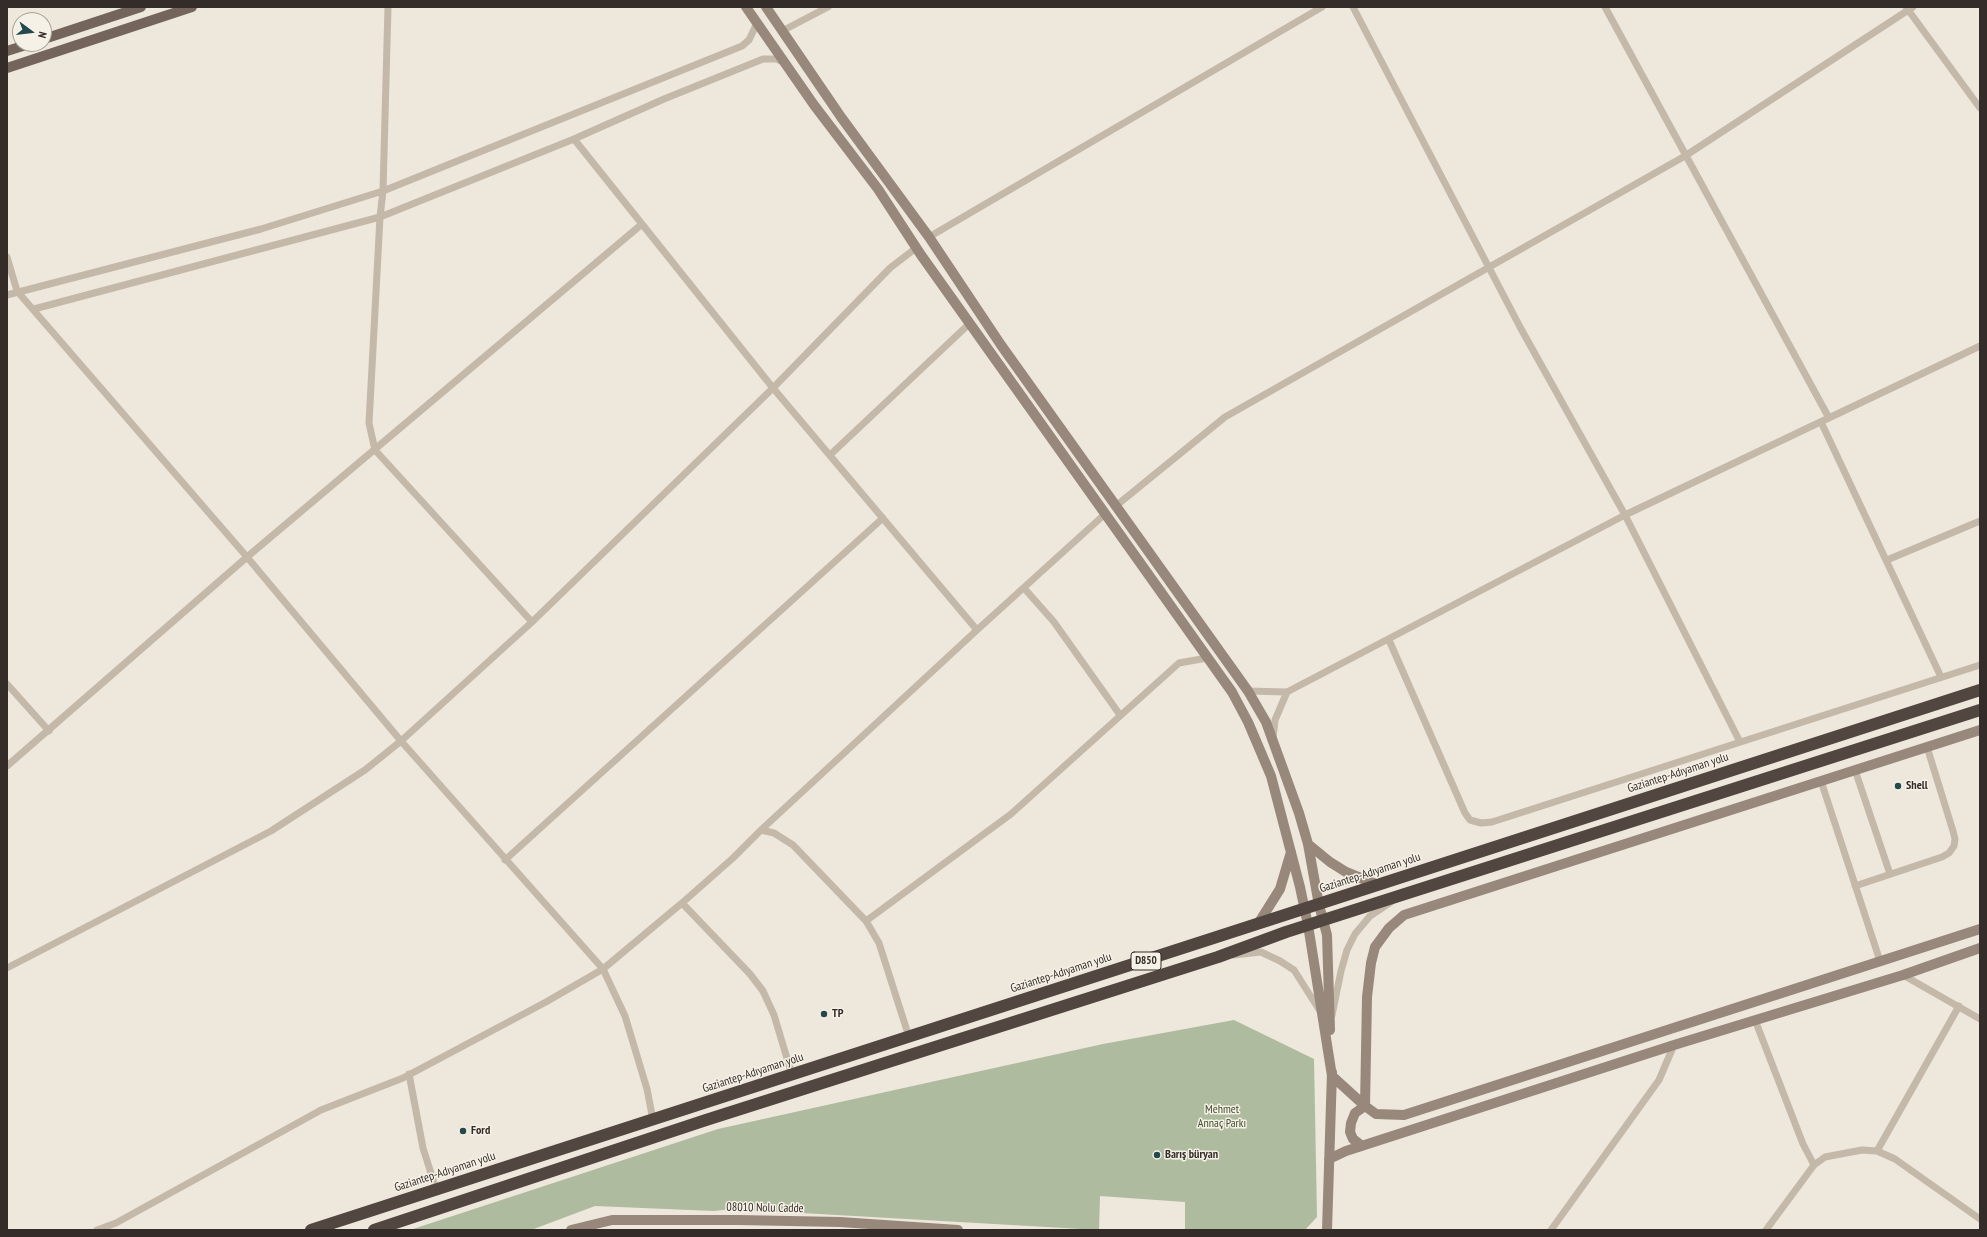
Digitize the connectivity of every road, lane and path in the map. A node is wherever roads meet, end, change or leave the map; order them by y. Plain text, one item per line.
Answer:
1 (141, 7) edge
2 (192, 7) edge
3 (388, 7) edge
4 (746, 7) edge
5 (766, 7) edge
6 (828, 7) edge
7 (1322, 7) edge
8 (1353, 7) edge
9 (1605, 7) edge
10 (1909, 8) edge
11 (757, 23) junction
12 (782, 31) junction
13 (52, 36) edge
14 (784, 62) junction
15 (7, 68) edge
16 (1980, 108) edge
17 (574, 139) junction
18 (1685, 156) junction
19 (383, 191) junction
20 (380, 217) junction
21 (642, 224) junction
22 (929, 237) junction
23 (916, 248) junction
24 (7, 257) edge
25 (1489, 267) junction
26 (17, 291) junction
27 (7, 295) edge
28 (34, 309) junction
29 (969, 324) junction
30 (1980, 346) edge
31 (773, 388) junction
32 (1829, 418) junction
33 (1821, 422) junction
34 (375, 450) junction
35 (830, 455) junction
36 (1117, 505) junction
37 (1105, 514) junction
38 (1625, 515) junction
39 (883, 518) junction
40 (1980, 521) edge
41 (247, 557) junction
42 (1887, 560) junction
43 (1024, 588) junction
44 (532, 622) junction
45 (978, 630) junction
46 (1389, 640) junction
47 (1207, 658) junction
48 (1980, 666) edge
49 (1942, 678) junction
50 (7, 684) edge
51 (1980, 690) edge
52 (1248, 691) junction
53 (1287, 692) junction
54 (1980, 710) edge
55 (1120, 715) junction
56 (1980, 730) edge
57 (49, 731) junction
58 (1273, 740) junction
59 (400, 741) junction
60 (1740, 742) junction
61 (1927, 747) junction
62 (7, 766) edge
63 (1855, 770) junction
64 (1821, 781) junction
65 (761, 830) junction
66 (1308, 844) junction
67 (1291, 852) junction
68 (505, 860) junction
69 (1890, 874) junction
70 (1378, 885) junction
71 (1855, 886) junction
72 (1399, 896) junction
73 (682, 903) junction
74 (1319, 905) junction
75 (1306, 910) junction
76 (1324, 920) junction
77 (866, 921) junction
78 (1258, 924) junction
79 (1308, 925) junction
80 (1980, 929) edge
81 (1980, 948) edge
82 (1218, 957) junction
83 (1880, 961) junction
84 (7, 968) edge
85 (604, 969) junction
86 (1903, 974) junction
87 (1959, 1006) junction
88 (1322, 1015) junction
89 (1980, 1018) edge
90 (1755, 1020) junction
91 (1330, 1025) junction
92 (909, 1037) junction
93 (1674, 1045) junction
94 (409, 1074) junction
95 (792, 1075) junction
96 (1332, 1076) junction
97 (1365, 1106) junction
98 (653, 1120) junction
99 (1362, 1146) junction
100 (1877, 1151) junction
101 (1329, 1159) junction
102 (1814, 1165) junction
103 (436, 1189) junction
104 (1980, 1219) edge
105 (737, 1225) edge
106 (840, 1226) edge
107 (932, 1229) edge
108 (97, 1230) edge
109 (311, 1230) edge
110 (374, 1230) edge
111 (572, 1230) edge
112 (958, 1230) edge
113 (1327, 1230) edge
114 (1550, 1230) edge
115 (1766, 1230) edge

1 - 13 main road
2 - 15 main road
3 - 19 street
4 - 11 street
5 - 12 street
6 - 12 street
7 - 22 street
8 - 25 street
9 - 18 street
10 - 16 street
10 - 18 street
11 - 14 street
11 - 19 street
12 - 22 street
14 - 17 street
14 - 23 street
17 - 20 street
17 - 21 street
18 - 25 street
18 - 32 street
19 - 20 street
19 - 26 street
20 - 28 street
20 - 34 street
21 - 31 street
21 - 34 street
22 - 36 street
23 - 29 street
23 - 31 street
24 - 26 street
25 - 36 street
25 - 38 street
26 - 27 street
26 - 28 street
28 - 41 street
29 - 35 street
29 - 37 street
30 - 32 street
31 - 35 street
31 - 44 street
32 - 33 street
33 - 38 street
33 - 42 street
34 - 41 street
34 - 44 street
35 - 39 street
36 - 52 street
37 - 43 street
37 - 47 street
38 - 46 street
38 - 60 street
39 - 45 street
39 - 68 street
40 - 42 street
41 - 57 street
41 - 59 street
42 - 49 street
43 - 45 street
43 - 55 street
44 - 59 street
45 - 65 street
46 - 53 street
46 - 60 street
47 - 55 street
47 - 67 street
48 - 49 street
49 - 60 street
50 - 57 street
51 - 70 highway, Gaziantep-Adıyaman yolu / D850
52 - 53 street
52 - 58 street
53 - 58 street
54 - 72 highway, D850
55 - 77 street
56 - 61 street
57 - 62 street
58 - 66 street
59 - 68 street
59 - 84 street
61 - 63 street
61 - 69 street
63 - 64 street
63 - 69 street
64 - 71 street
64 - 97 street
65 - 73 street
65 - 77 street
66 - 70 street
66 - 74 street
67 - 75 street
67 - 78 street
68 - 85 street
69 - 71 street
70 - 74 highway, Gaziantep-Adıyaman yolu / D850
71 - 83 street
72 - 76 highway, D850
72 - 91 street
73 - 85 street
73 - 95 street
74 - 75 highway, Gaziantep-Adıyaman yolu / D850
74 - 76 street
75 - 78 highway, Gaziantep-Adıyaman yolu / D850
75 - 79 street
76 - 79 highway, D850
76 - 91 street
77 - 92 street
78 - 92 highway, Gaziantep-Adıyaman yolu / D850
79 - 82 highway, D850
79 - 88 street
80 - 83 street
81 - 86 street
82 - 88 street
82 - 110 highway, D850
83 - 97 street
85 - 94 street
85 - 98 street
86 - 87 street
86 - 90 street
87 - 89 street
87 - 100 street
88 - 96 street
90 - 93 street
90 - 102 street
91 - 96 street
92 - 95 highway, Gaziantep-Adıyaman yolu / D850
93 - 99 street
93 - 114 street
94 - 103 street
94 - 108 street
95 - 98 highway, Gaziantep-Adıyaman yolu / D850
96 - 97 street
96 - 101 street
97 - 99 street
98 - 103 highway, Gaziantep-Adıyaman yolu / D850
99 - 101 street
100 - 102 street
100 - 104 street
101 - 113 street
102 - 115 street
103 - 109 highway, Gaziantep-Adıyaman yolu / D850
105 - 106 street, 08010 Nolu Cadde
105 - 111 street, 08010 Nolu Cadde
106 - 107 street, 08010 Nolu Cadde
107 - 112 street, 08010 Nolu Cadde

